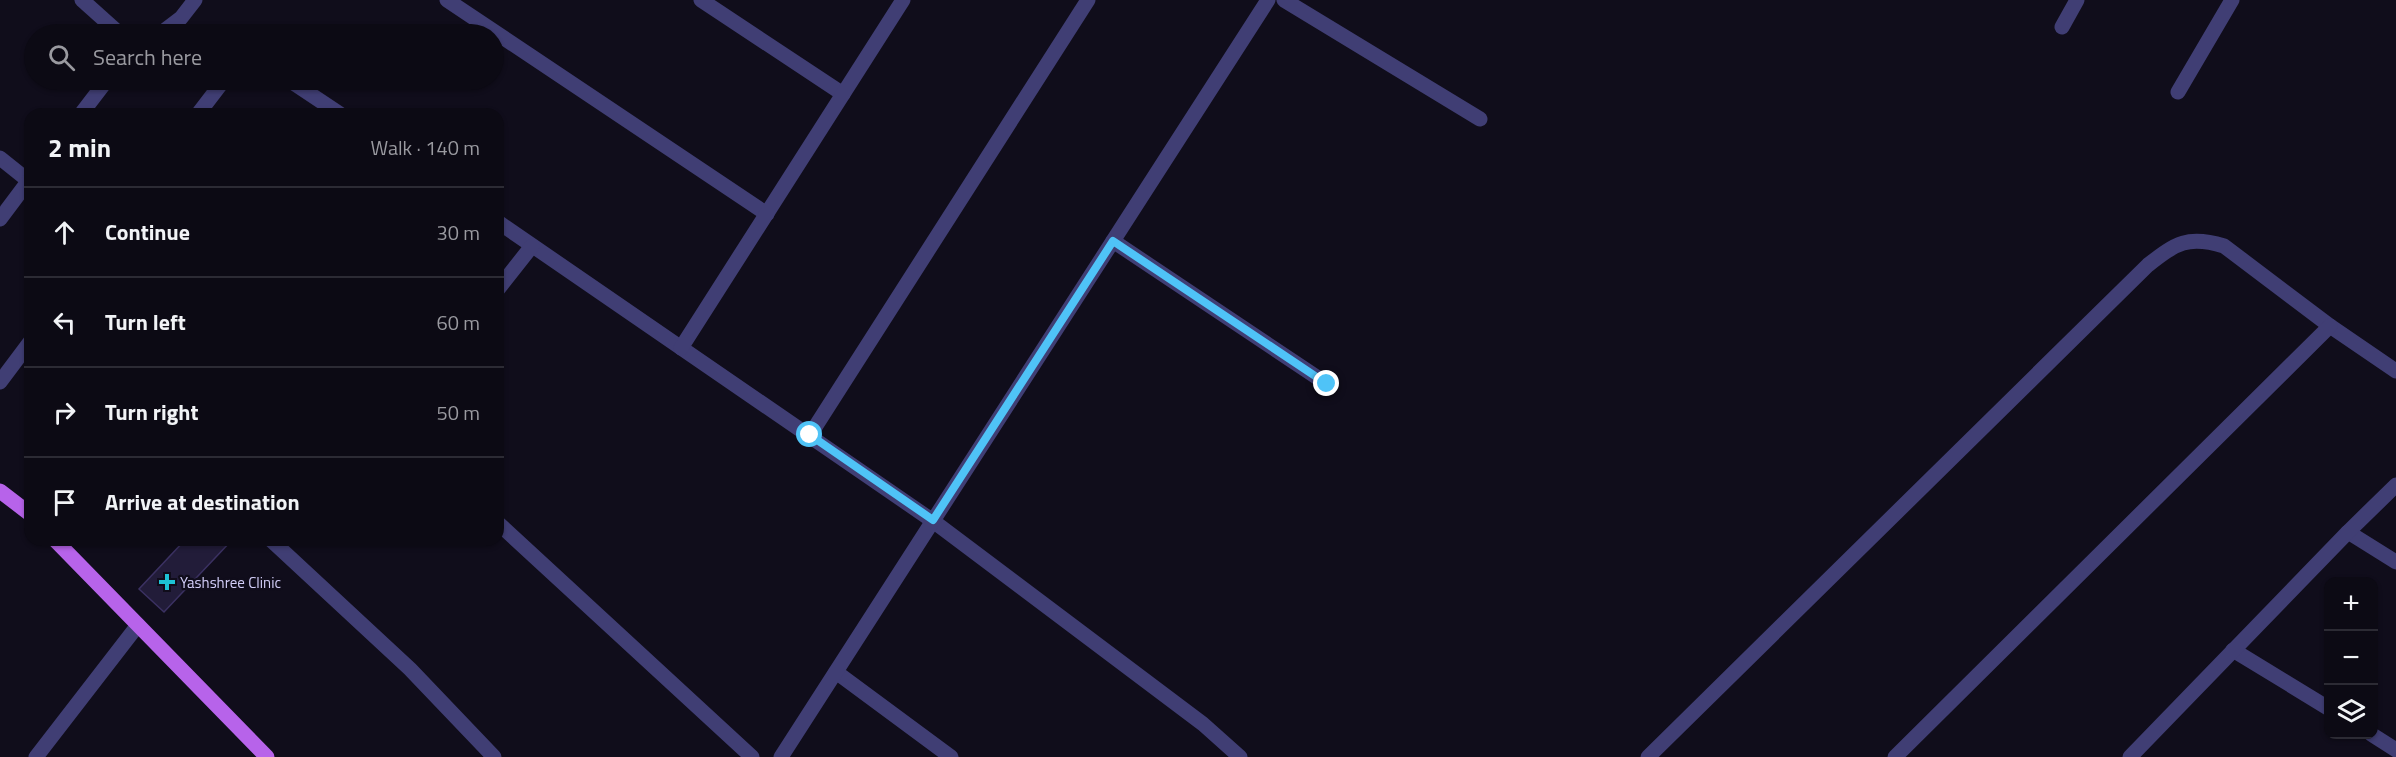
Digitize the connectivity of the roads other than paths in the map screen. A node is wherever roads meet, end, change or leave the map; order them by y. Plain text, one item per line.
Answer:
1 (82, 0) edge
2 (195, 0) edge
3 (447, 0) edge
4 (701, 0) edge
5 (903, 0) edge
6 (1088, 0) edge
7 (1268, 0) edge
8 (1284, 0) edge
9 (2077, 0) edge
10 (2232, 0) edge
11 (109, 24) edge
12 (173, 24) edge
13 (483, 24) edge
14 (2062, 27) dead end
15 (504, 38) edge
16 (99, 90) edge
17 (216, 90) edge
18 (305, 90) edge
19 (2178, 92) dead end
20 (843, 94) junction
21 (86, 108) edge
22 (203, 108) edge
23 (331, 108) edge
24 (1480, 118) dead end
25 (0, 158) edge
26 (24, 176) edge
27 (24, 188) edge
28 (767, 214) junction
29 (0, 219) edge
30 (504, 226) edge
31 (1113, 241) junction
32 (532, 246) junction
33 (504, 282) edge
34 (2330, 326) junction
35 (681, 348) junction
36 (24, 350) edge
37 (2396, 371) edge
38 (0, 382) edge
39 (1327, 384) dead end
40 (810, 435) junction
41 (2396, 485) edge
42 (0, 491) edge
43 (24, 509) edge
44 (933, 520) junction
45 (504, 529) edge
46 (2348, 532) junction
47 (61, 546) edge
48 (277, 546) edge
49 (2396, 562) edge
50 (138, 625) junction
51 (2234, 650) junction
52 (836, 672) junction
53 (2324, 706) edge
54 (2378, 739) edge
55 (2396, 750) edge
56 (36, 757) edge
57 (267, 757) edge
58 (494, 757) edge
59 (753, 757) edge
60 (781, 757) edge
61 (951, 757) edge
62 (1240, 757) edge
63 (1648, 757) edge
64 (1895, 757) edge
65 (2130, 757) edge

1 - 11 street
2 - 12 street
3 - 13 street
4 - 20 street
5 - 20 street
6 - 40 street
7 - 31 street
8 - 24 street
9 - 14 street
10 - 19 street
15 - 28 street
16 - 21 street
17 - 22 street
18 - 23 street
20 - 28 street
25 - 26 street
27 - 29 street
28 - 35 street
30 - 32 street
31 - 39 street
31 - 44 street
32 - 33 street
32 - 35 street
34 - 37 street
34 - 63 street
34 - 64 street
35 - 40 street
36 - 38 street
40 - 44 street
41 - 46 street
42 - 43 main road
44 - 52 street
44 - 62 street
45 - 59 street
46 - 49 street
46 - 51 street
47 - 50 main road
48 - 58 street
50 - 56 street
50 - 57 main road
51 - 53 street
51 - 65 street
52 - 60 street
52 - 61 street
54 - 55 street

